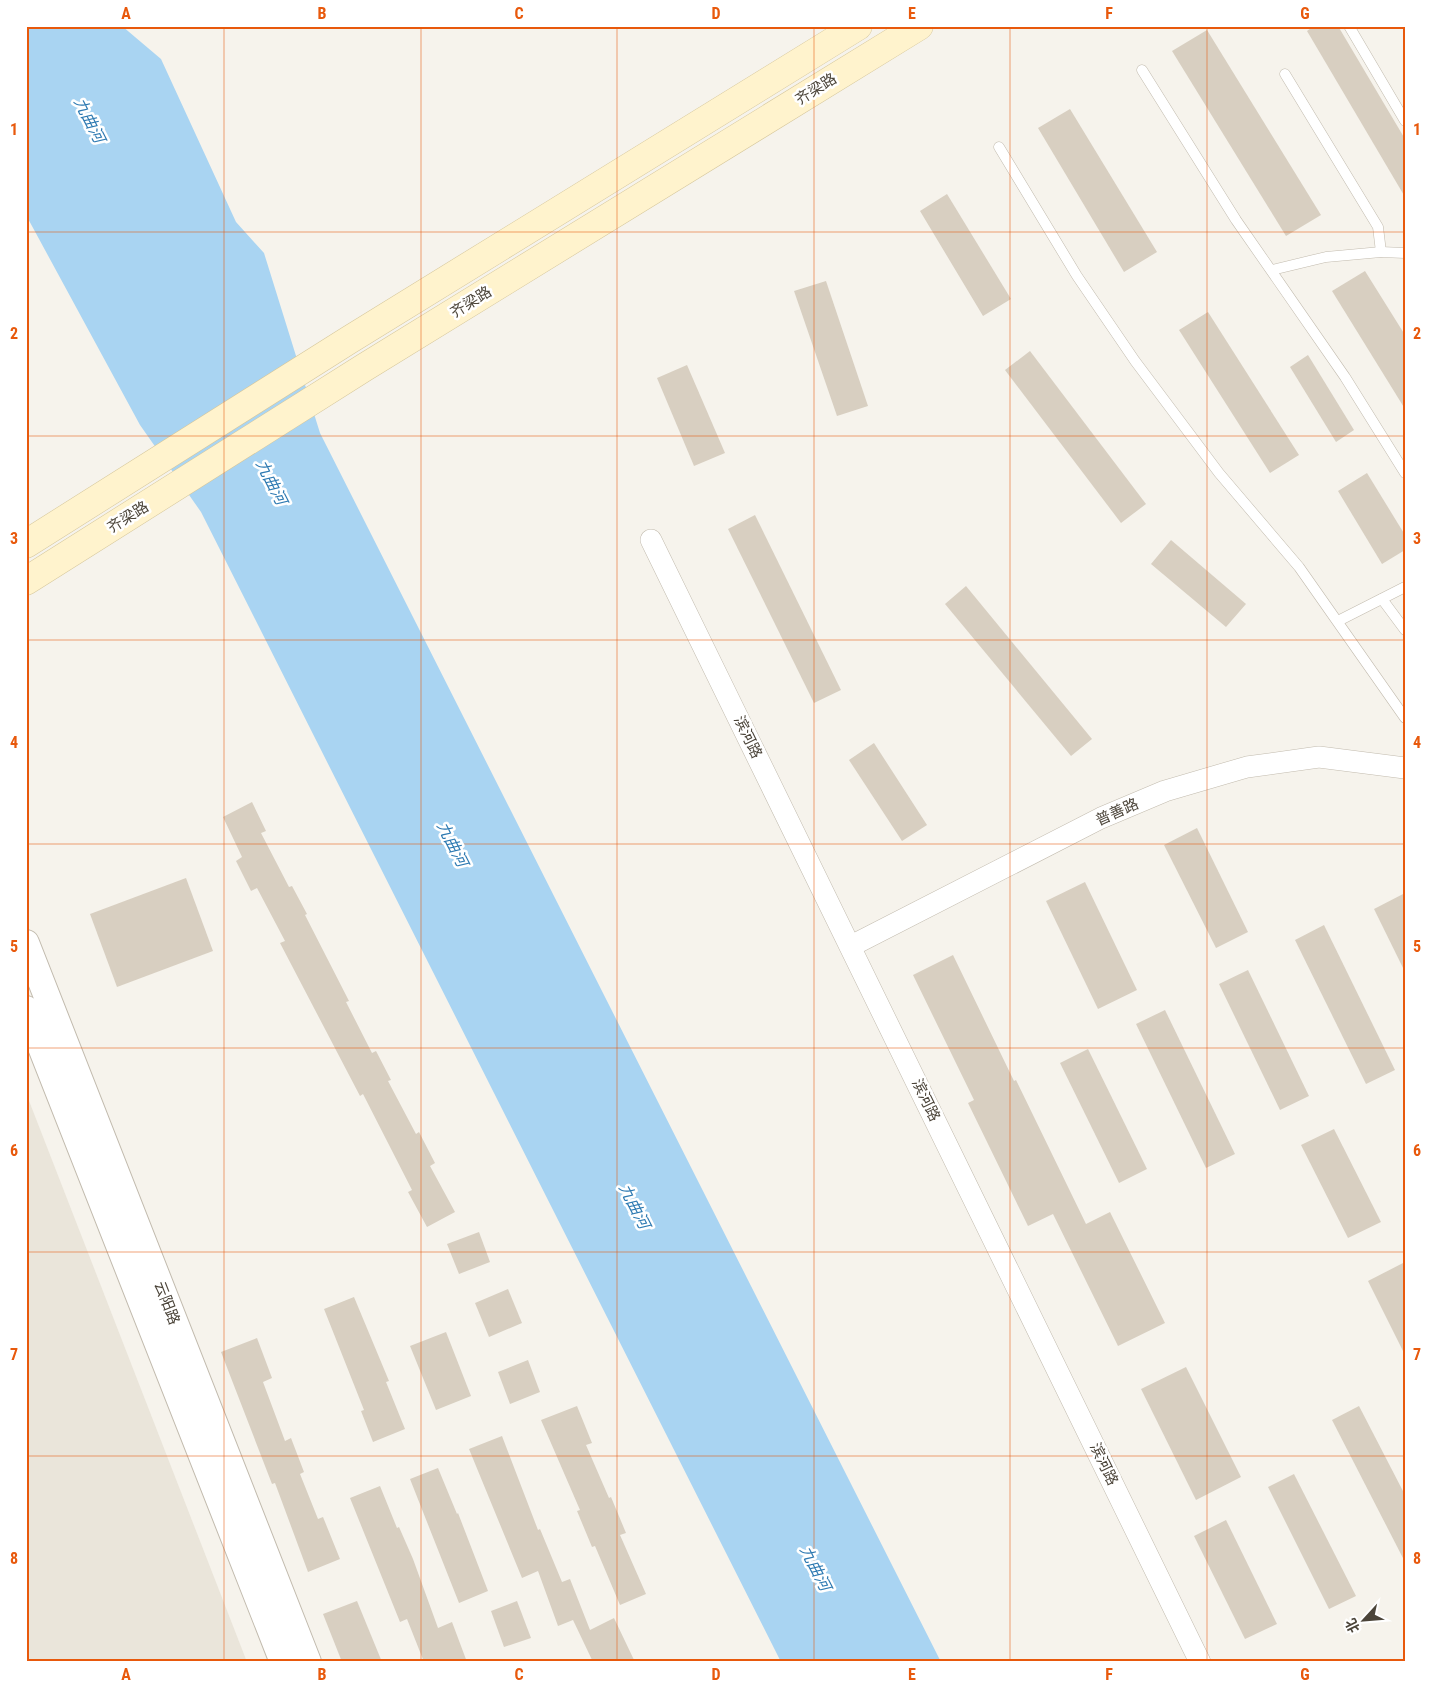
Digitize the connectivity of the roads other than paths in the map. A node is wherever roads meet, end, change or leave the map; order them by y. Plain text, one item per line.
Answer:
1 (858, 26) edge
2 (919, 26) edge
3 (1349, 26) edge
4 (1142, 70) dead end
5 (1285, 74) dead end
6 (1405, 121) edge
7 (999, 148) dead end
8 (1381, 252) junction
9 (1405, 253) edge
10 (1272, 270) junction
11 (1405, 473) edge
12 (651, 540) dead end
13 (26, 544) edge
14 (26, 582) edge
15 (1405, 587) edge
16 (1382, 599) junction
17 (1338, 621) junction
18 (1405, 630) edge
19 (1405, 718) edge
20 (1405, 768) edge
21 (26, 943) edge
22 (851, 946) junction
23 (26, 1009) edge
24 (283, 1662) edge
25 (308, 1662) edge
26 (1200, 1662) edge

1 - 13 main road, 齐梁路
2 - 14 main road, 齐梁路
3 - 6 lane
4 - 10 lane
5 - 8 lane
7 - 17 lane
8 - 9 lane
8 - 10 lane
10 - 11 lane
12 - 22 street, 滨河路
15 - 16 lane
16 - 17 lane
16 - 18 lane
17 - 19 lane
20 - 22 street, 普善路
21 - 25 street, 云阳路
22 - 26 street, 滨河路
23 - 24 street, 云阳路

